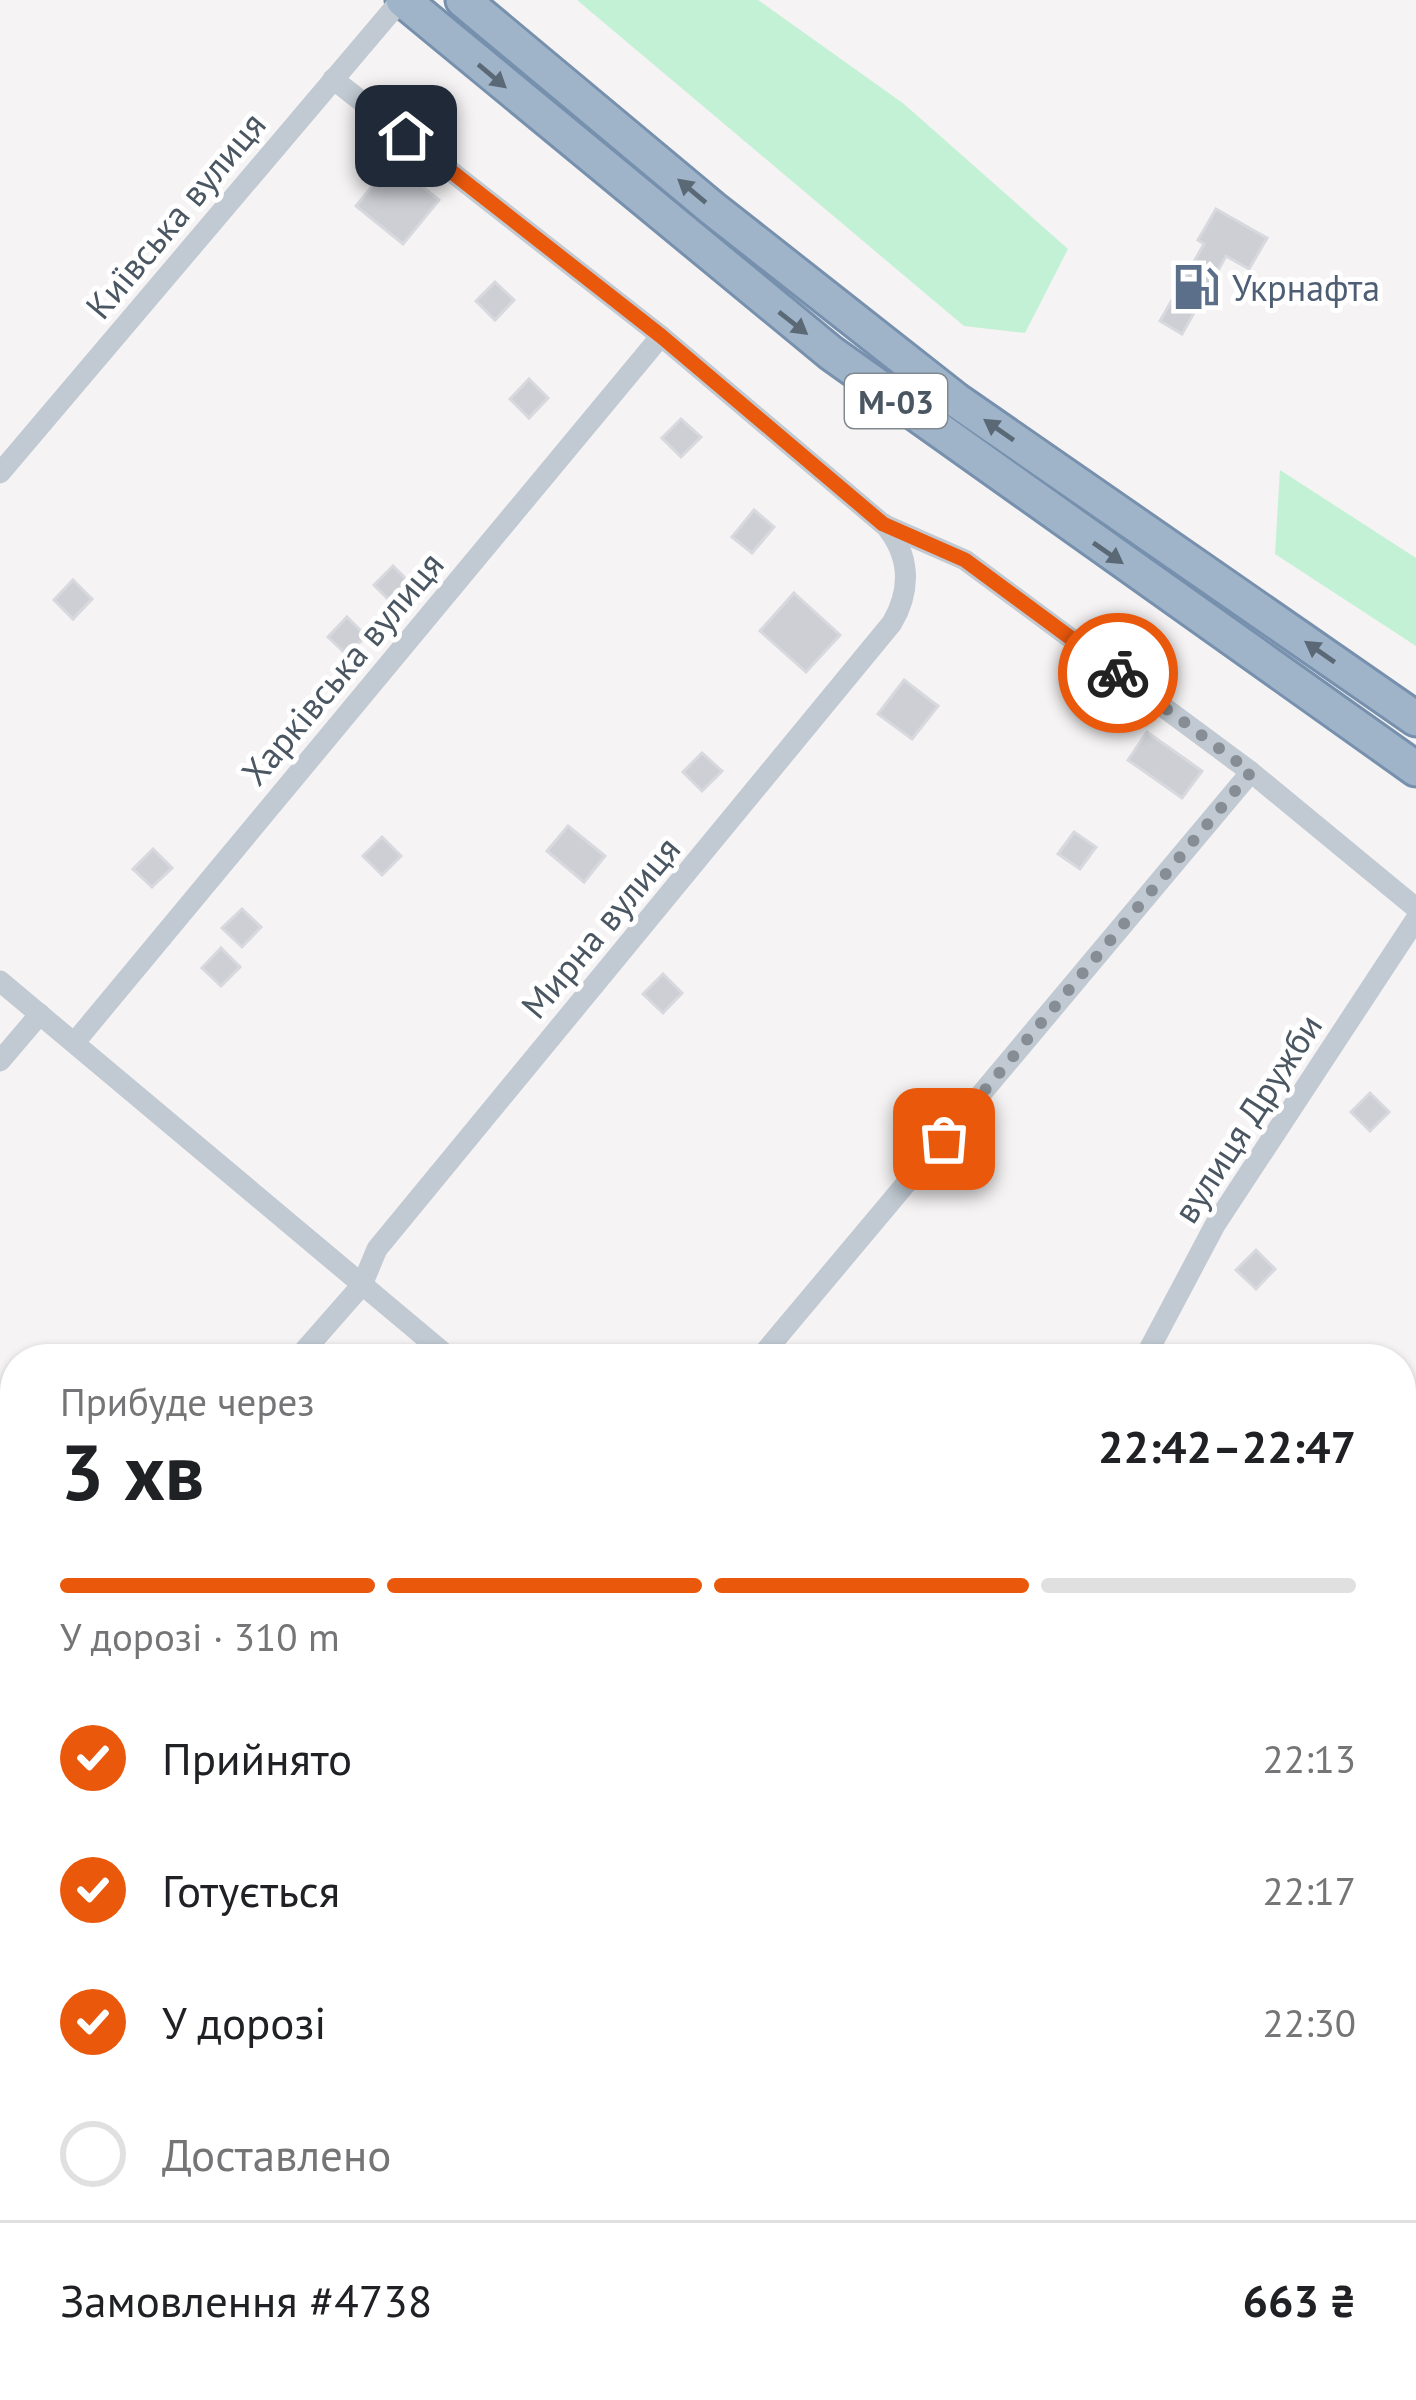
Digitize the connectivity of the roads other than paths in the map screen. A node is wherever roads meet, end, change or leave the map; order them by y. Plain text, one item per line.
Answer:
1 (402, 0) edge
2 (463, 0) edge
3 (333, 80) junction
4 (661, 336) junction
5 (0, 473) edge
6 (883, 524) junction
7 (1416, 719) edge
8 (1416, 769) edge
9 (1251, 772) junction
10 (1416, 908) edge
11 (1416, 919) edge
12 (0, 981) edge
13 (40, 1014) junction
14 (75, 1042) junction
15 (0, 1061) edge
16 (362, 1285) junction
17 (309, 1344) edge
18 (433, 1344) edge
19 (772, 1344) edge
20 (1152, 1344) edge

1 - 3 street, Київська вулиця
1 -> 8 highway, М-03
7 -> 2 highway, М-03
3 - 4 street
3 - 5 street, Київська вулиця
4 - 6 street
4 - 14 street, Харківська вулиця
6 - 9 street
6 - 16 street, Мирна вулиця
9 - 10 street
9 - 19 street
11 - 20 street, вулиця Дружби
12 - 13 street
13 - 14 street
13 - 15 street
14 - 16 street
16 - 17 street, Мирна вулиця
16 - 18 street

